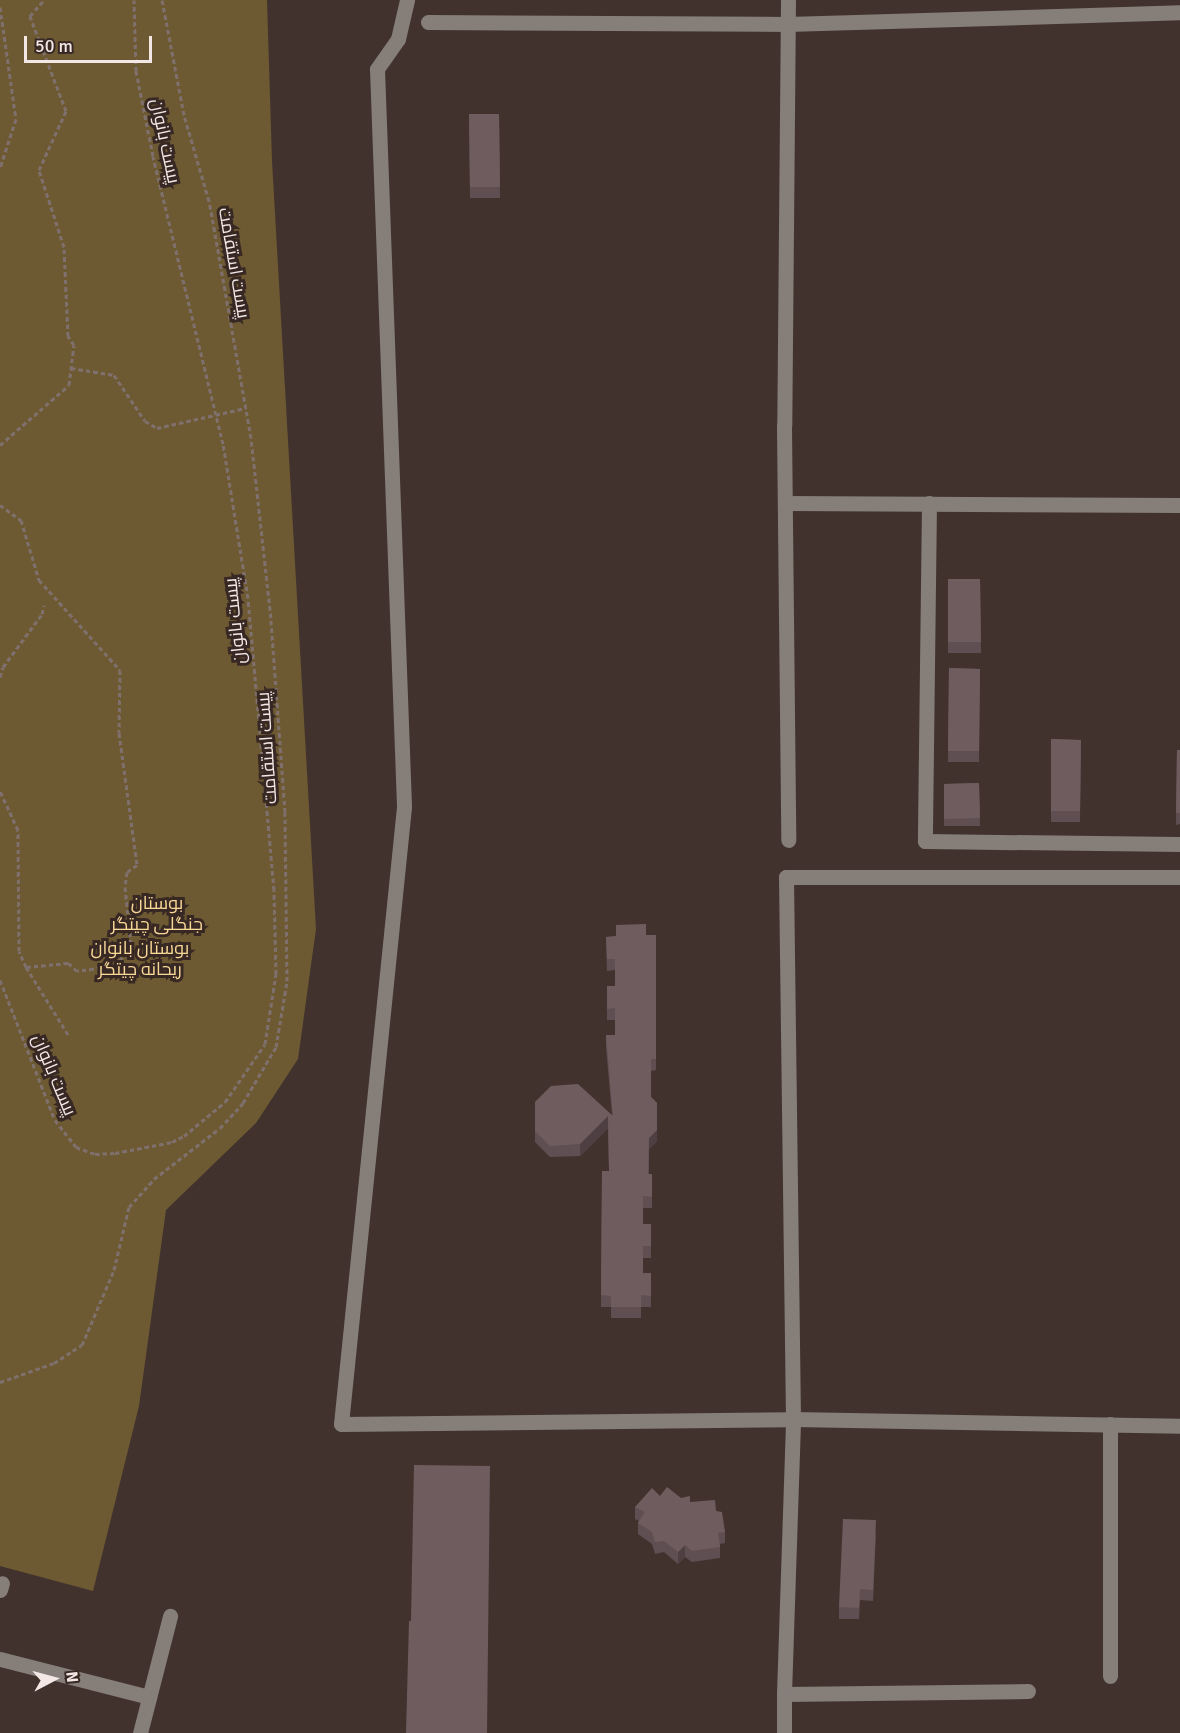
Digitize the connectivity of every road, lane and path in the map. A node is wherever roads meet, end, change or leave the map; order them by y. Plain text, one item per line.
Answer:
1 (44, 0) edge
2 (134, 0) edge
3 (162, 0) edge
4 (407, 0) edge
5 (788, 0) edge
6 (0, 7) edge
7 (1180, 12) edge
8 (428, 22) dead end
9 (788, 24) junction
10 (0, 168) edge
11 (71, 368) junction
12 (246, 408) junction
13 (216, 416) junction
14 (0, 445) edge
15 (785, 503) junction
16 (929, 503) junction
17 (0, 505) edge
18 (1180, 505) edge
19 (44, 605) dead end
20 (0, 677) edge
21 (0, 790) edge
22 (788, 840) dead end
23 (1180, 844) edge
24 (1180, 877) edge
25 (26, 967) junction
26 (0, 980) edge
27 (69, 1036) dead end
28 (0, 1382) edge
29 (793, 1419) junction
30 (1110, 1424) junction
31 (1180, 1426) edge
32 (170, 1616) dead end
33 (0, 1659) edge
34 (1110, 1676) dead end
35 (1028, 1690) dead end
36 (784, 1694) junction
37 (149, 1697) junction
38 (140, 1733) edge
39 (784, 1733) edge

1 - 11 path
2 - 13 path, پیست بانوان
3 - 12 path, پیست استقامت
4 - 29 street
5 - 9 street
6 - 10 path
7 - 9 street
8 - 9 street
9 - 15 street
11 - 13 path
11 - 14 path
12 - 13 path
12 - 28 path, پیست استقامت
13 - 26 path, پیست بانوان
15 - 16 street
15 - 22 street
16 - 18 street
16 - 23 street
17 - 25 path
19 - 20 path
21 - 25 path
24 - 29 street
25 - 27 path
29 - 30 street
29 - 36 street
30 - 31 street
30 - 34 street
32 - 37 street
33 - 37 street
35 - 36 street
36 - 39 street
37 - 38 street

